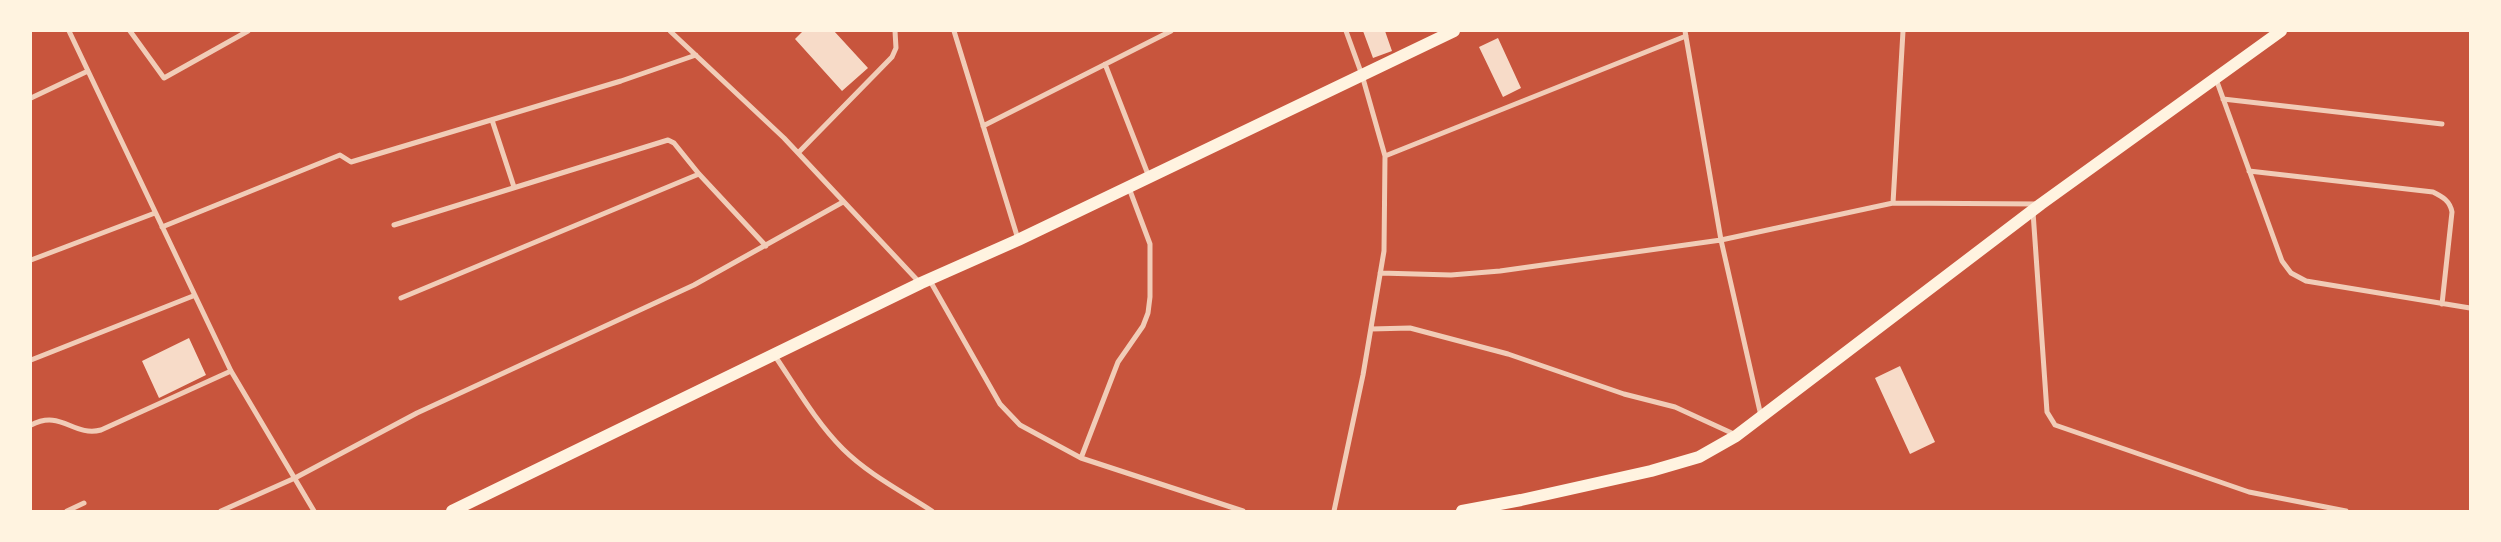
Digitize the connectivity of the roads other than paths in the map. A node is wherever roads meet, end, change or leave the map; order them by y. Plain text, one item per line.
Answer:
1 (68, 31) edge
2 (130, 31) edge
3 (248, 31) edge
4 (670, 31) edge
5 (896, 31) edge
6 (954, 31) edge
7 (1171, 31) edge
8 (1346, 31) edge
9 (1454, 31) edge
10 (1903, 31) edge
11 (2282, 31) edge
12 (1685, 34) edge
13 (696, 56) junction
14 (1106, 64) junction
15 (88, 71) junction
16 (1362, 75) junction
17 (2216, 78) junction
18 (31, 98) edge
19 (2223, 99) junction
20 (492, 120) junction
21 (2442, 124) dead end
22 (983, 126) junction
23 (798, 153) junction
24 (1385, 156) junction
25 (2249, 171) junction
26 (699, 174) junction
27 (1149, 177) junction
28 (514, 187) junction
29 (1128, 187) junction
30 (843, 202) junction
31 (1893, 203) junction
32 (2037, 207) junction
33 (155, 213) junction
34 (394, 225) dead end
35 (162, 227) junction
36 (1018, 240) junction
37 (1721, 240) junction
38 (766, 246) junction
39 (31, 260) edge
40 (1380, 272) junction
41 (925, 281) junction
42 (193, 296) junction
43 (401, 298) dead end
44 (2442, 304) junction
45 (2470, 308) edge
46 (1371, 329) junction
47 (774, 355) junction
48 (31, 360) edge
49 (231, 371) junction
50 (1761, 416) junction
51 (31, 425) edge
52 (1736, 436) junction
53 (1081, 458) junction
54 (295, 478) junction
55 (84, 503) dead end
56 (67, 511) edge
57 (221, 511) edge
58 (314, 511) edge
59 (452, 511) edge
60 (932, 511) edge
61 (1242, 511) edge
62 (1334, 511) edge
63 (1462, 511) edge
64 (2346, 511) edge

1 - 15 street
2 - 3 street
4 - 13 street
5 - 23 street
6 - 22 street
7 - 14 street
8 - 16 street
9 - 16 main road
10 - 31 street
11 - 17 main road
12 - 24 street
12 - 37 street
13 - 20 street
13 - 23 street
14 - 22 street
14 - 27 street
15 - 18 street
15 - 33 street
16 - 24 street
16 - 27 main road
17 - 19 street
17 - 32 main road
19 - 21 street
19 - 25 street
20 - 28 street
20 - 35 street
22 - 36 street
23 - 30 street
24 - 40 street
25 - 44 street
25 - 44 street
26 - 28 street
26 - 38 street
26 - 43 street
27 - 29 main road
28 - 34 street
29 - 36 main road
29 - 53 street
30 - 38 street
30 - 41 street
31 - 32 street
31 - 37 street
32 - 50 main road
32 - 64 street
33 - 35 street
33 - 39 street
35 - 42 street
36 - 41 main road
37 - 40 street
37 - 50 street
38 - 54 street
40 - 46 street
41 - 47 main road
41 - 53 street
42 - 48 street
42 - 49 street
44 - 45 street
46 - 52 street
46 - 62 street
47 - 59 main road
47 - 60 street
49 - 51 street
49 - 54 street
50 - 52 main road
52 - 63 main road
53 - 61 street
54 - 57 street
54 - 58 street
55 - 56 street

